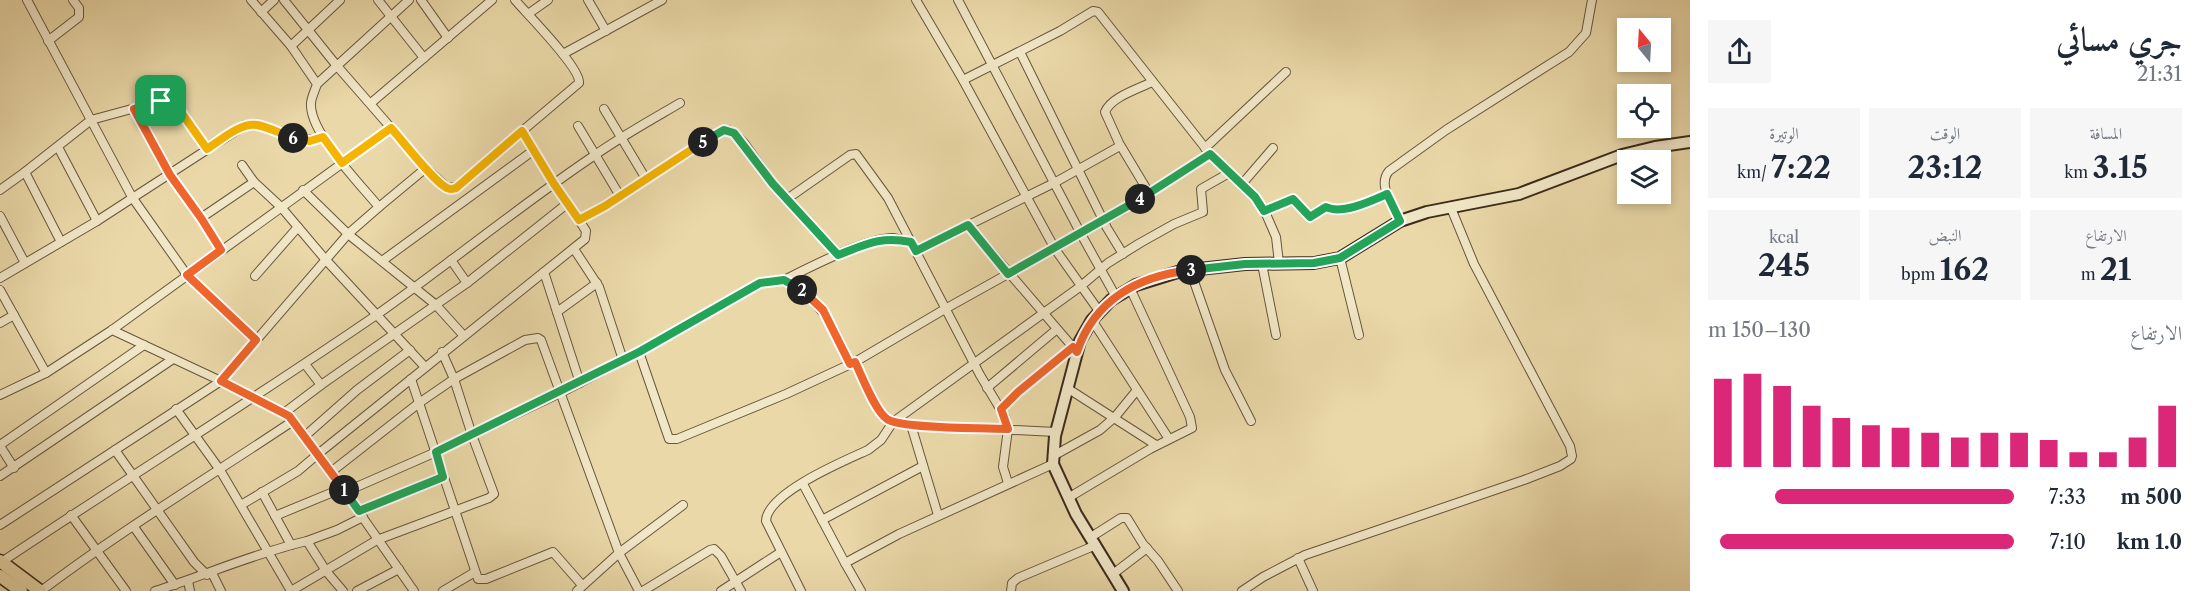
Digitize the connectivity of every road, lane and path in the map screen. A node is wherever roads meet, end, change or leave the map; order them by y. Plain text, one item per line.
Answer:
1 (73, 0) edge
2 (251, 0) edge
3 (274, 0) edge
4 (284, 0) edge
5 (340, 0) edge
6 (378, 0) edge
7 (409, 0) edge
8 (421, 0) edge
9 (492, 0) edge
10 (515, 0) edge
11 (548, 0) edge
12 (588, 0) edge
13 (640, 0) edge
14 (662, 0) edge
15 (916, 0) edge
16 (958, 0) edge
17 (1592, 0) edge
18 (30, 1) edge
19 (646, 9) junction
20 (261, 12) junction
21 (528, 14) junction
22 (390, 17) junction
23 (308, 29) junction
24 (606, 31) junction
25 (448, 38) junction
26 (48, 41) junction
27 (291, 46) junction
28 (1020, 52) junction
29 (563, 54) junction
30 (424, 58) junction
31 (337, 66) junction
32 (992, 66) junction
33 (1286, 72) dead end
34 (963, 80) junction
35 (1152, 82) junction
36 (318, 84) junction
37 (371, 103) junction
38 (680, 103) dead end
39 (134, 109) junction
40 (604, 109) dead end
41 (91, 120) junction
42 (578, 126) dead end
43 (391, 128) junction
44 (522, 131) junction
45 (323, 137) junction
46 (622, 138) junction
47 (1690, 142) edge
48 (1120, 146) junction
49 (58, 147) junction
50 (1273, 148) dead end
51 (207, 149) junction
52 (534, 150) junction
53 (1208, 151) junction
54 (595, 154) junction
55 (342, 163) junction
56 (242, 165) dead end
57 (426, 168) junction
58 (1078, 169) junction
59 (25, 172) junction
60 (1229, 173) junction
61 (170, 175) junction
62 (646, 179) junction
63 (254, 182) junction
64 (1054, 183) junction
65 (554, 184) junction
66 (1242, 184) junction
67 (0, 190) edge
68 (303, 190) junction
69 (1149, 193) junction
70 (1387, 194) junction
71 (620, 196) junction
72 (132, 197) junction
73 (1025, 197) junction
74 (787, 199) junction
75 (568, 204) junction
76 (281, 207) junction
77 (379, 207) junction
78 (1451, 208) junction
79 (1264, 211) junction
80 (0, 216) edge
81 (201, 218) junction
82 (579, 220) junction
83 (1104, 220) junction
84 (97, 221) junction
85 (1400, 221) junction
86 (968, 225) junction
87 (298, 227) junction
88 (8, 233) junction
89 (348, 234) junction
90 (1080, 234) junction
91 (0, 239) edge
92 (61, 242) junction
93 (911, 242) junction
94 (574, 249) junction
95 (1055, 249) junction
96 (221, 250) junction
97 (916, 251) junction
98 (1123, 254) junction
99 (838, 255) junction
100 (1340, 258) junction
101 (325, 260) junction
102 (451, 260) junction
103 (382, 261) junction
104 (25, 263) junction
105 (1279, 263) junction
106 (1262, 264) junction
107 (1101, 270) junction
108 (1190, 270) junction
109 (544, 272) junction
110 (1008, 274) junction
111 (187, 275) junction
112 (255, 276) dead end
113 (0, 278) edge
114 (784, 280) junction
115 (467, 283) junction
116 (597, 283) junction
117 (1081, 286) junction
118 (414, 288) junction
119 (1130, 288) junction
120 (0, 290) edge
121 (1116, 297) junction
122 (436, 305) junction
123 (945, 309) junction
124 (557, 312) junction
125 (1042, 312) junction
126 (377, 314) junction
127 (14, 315) junction
128 (1095, 315) junction
129 (0, 323) edge
130 (1057, 329) junction
131 (112, 330) junction
132 (396, 334) junction
133 (1276, 334) dead end
134 (1359, 335) dead end
135 (464, 336) junction
136 (256, 340) junction
137 (144, 345) junction
138 (410, 350) junction
139 (1075, 350) junction
140 (442, 352) junction
141 (639, 352) junction
142 (173, 358) junction
143 (623, 360) junction
144 (853, 363) junction
145 (974, 363) junction
146 (305, 364) junction
147 (425, 367) junction
148 (46, 373) junction
149 (411, 379) junction
150 (454, 379) junction
151 (221, 381) junction
152 (580, 382) junction
153 (321, 385) junction
154 (987, 388) junction
155 (1067, 388) junction
156 (1137, 390) junction
157 (560, 393) junction
158 (0, 395) edge
159 (255, 398) junction
160 (419, 403) junction
161 (176, 409) junction
162 (1001, 409) junction
163 (285, 413) junction
164 (1115, 417) junction
165 (293, 421) junction
166 (1251, 421) dead end
167 (893, 422) junction
168 (911, 425) junction
169 (1008, 429) junction
170 (1056, 432) junction
171 (195, 434) junction
172 (472, 435) junction
173 (305, 436) junction
174 (1169, 439) junction
175 (0, 445) edge
176 (1156, 445) junction
177 (115, 450) junction
178 (436, 452) junction
179 (318, 454) junction
180 (1053, 460) junction
181 (923, 466) junction
182 (14, 468) junction
183 (219, 470) junction
184 (332, 472) junction
185 (0, 476) edge
186 (134, 477) junction
187 (443, 477) junction
188 (1008, 483) junction
189 (802, 484) junction
190 (344, 490) junction
191 (262, 492) junction
192 (1068, 498) junction
193 (241, 505) junction
194 (683, 505) dead end
195 (159, 510) junction
196 (454, 511) junction
197 (361, 514) junction
198 (71, 515) junction
199 (938, 515) junction
200 (275, 516) junction
201 (822, 520) junction
202 (0, 525) edge
203 (134, 527) junction
204 (377, 540) junction
205 (307, 541) junction
206 (1093, 541) junction
207 (291, 545) junction
208 (1147, 548) junction
209 (96, 550) junction
210 (267, 552) junction
211 (781, 552) junction
212 (619, 553) junction
213 (1298, 558) junction
214 (0, 562) edge
215 (845, 563) junction
216 (399, 568) junction
217 (326, 571) junction
218 (475, 572) junction
219 (210, 574) junction
220 (1113, 574) junction
221 (0, 576) edge
222 (188, 581) junction
223 (736, 581) junction
224 (175, 585) junction
225 (580, 588) edge
226 (448, 590) edge
227 (798, 590) edge
228 (21, 591) edge
229 (41, 591) edge
230 (126, 591) edge
231 (155, 591) edge
232 (190, 591) edge
233 (221, 591) edge
234 (291, 591) edge
235 (343, 591) edge
236 (357, 591) edge
237 (414, 591) edge
238 (641, 591) edge
239 (721, 591) edge
240 (741, 591) edge
241 (861, 591) edge
242 (1011, 591) edge
243 (1123, 591) edge
244 (1178, 591) edge
245 (1242, 591) edge
246 (1313, 591) edge

1 - 26 street
2 - 20 street
3 - 20 street
4 - 23 street
5 - 23 street
6 - 22 street
7 - 22 street
8 - 25 street
9 - 25 street
10 - 21 street
11 - 21 street
12 - 24 street
13 - 19 street
14 - 19 street
15 - 34 street
16 - 32 street
17 - 70 street
18 - 26 street
19 - 24 street
20 - 27 street
21 - 29 street
22 - 30 street
22 - 31 street
23 - 27 street
23 - 31 street
24 - 29 street
25 - 30 street
26 - 41 street
27 - 36 street
28 - 32 street
28 - 35 street
28 - 58 street
29 - 44 street
30 - 37 street
31 - 36 street
31 - 37 street
32 - 34 street
32 - 64 street
33 - 53 street
34 - 73 street
35 - 48 street
35 - 53 street
36 - 45 street
37 - 43 street
38 - 46 street
39 - 41 street
39 - 51 street
39 - 61 street
40 - 46 street
41 - 49 street
41 - 72 street
42 - 54 street
43 - 55 street
43 - 57 street
44 - 52 street
44 - 57 street
45 - 51 street
45 - 55 street
46 - 54 street
46 - 62 street
47 - 78 street
48 - 58 street
48 - 69 street
49 - 59 street
49 - 84 street
50 - 66 street
51 - 61 street
52 - 65 street
52 - 103 street
53 - 60 street
53 - 69 street
54 - 65 street
54 - 71 street
55 - 68 street
55 - 77 street
56 - 63 street
57 - 77 street
58 - 64 street
58 - 83 street
59 - 67 street
59 - 92 street
60 - 66 street
60 - 98 street
61 - 72 street
61 - 81 street
62 - 71 street
62 - 74 street
63 - 76 street
63 - 81 street
64 - 73 street
64 - 90 street
65 - 75 street
65 - 102 street
66 - 79 street
68 - 76 street
68 - 89 street
69 - 83 street
70 - 79 street
70 - 85 street
71 - 82 street
72 - 84 street
72 - 111 street
73 - 86 street
73 - 95 street
74 - 93 street
74 - 99 street
75 - 82 street
75 - 115 street
76 - 87 street
76 - 96 street
77 - 89 street
78 - 85 street
78 - 213 street
79 - 105 street
80 - 88 street
81 - 96 street
82 - 94 street
83 - 90 street
83 - 98 street
84 - 92 street
85 - 100 street
86 - 97 street
86 - 110 street
87 - 101 street
87 - 112 street
88 - 91 street
88 - 104 street
89 - 101 street
89 - 103 street
90 - 95 street
90 - 107 street
92 - 104 street
93 - 97 street
93 - 99 street
94 - 109 street
94 - 116 street
95 - 110 street
95 - 117 street
96 - 111 street
97 - 123 street
98 - 107 street
99 - 114 street
100 - 105 street
100 - 134 street
101 - 126 street
101 - 136 street
102 - 115 street
102 - 118 street
103 - 118 street
104 - 113 street
105 - 106 street
106 - 108 street
106 - 133 street
107 - 117 street
107 - 121 street
108 - 119 street
108 - 166 street
109 - 124 street
109 - 135 street
110 - 123 street
110 - 125 street
111 - 131 street
111 - 136 street
114 - 141 street
114 - 144 street
115 - 122 street
116 - 124 street
116 - 143 street
117 - 125 street
117 - 128 street
118 - 122 street
118 - 126 street
119 - 121 street
119 - 174 street
120 - 127 street
121 - 128 street
122 - 132 street
122 - 135 street
123 - 144 street
123 - 145 street
124 - 152 street
125 - 130 street
125 - 145 street
126 - 132 street
126 - 146 street
127 - 129 street
127 - 148 street
128 - 139 street
128 - 156 street
130 - 139 street
130 - 154 street
131 - 137 street
131 - 148 street
132 - 138 street
132 - 153 street
135 - 140 street
136 - 151 street
137 - 142 street
137 - 175 street
138 - 147 street
138 - 173 street
139 - 155 street
139 - 162 street
140 - 147 street
140 - 150 street
141 - 143 street
141 - 144 street
142 - 151 street
142 - 182 street
143 - 152 street
144 - 167 street
145 - 154 street
145 - 167 street
146 - 153 street
146 - 159 street
147 - 149 street
148 - 158 street
149 - 160 street
149 - 179 street
150 - 157 street
150 - 160 street
150 - 172 street
151 - 159 street
151 - 161 street
152 - 157 street
153 - 163 street
154 - 162 street
155 - 164 street
155 - 170 street
156 - 164 street
156 - 174 street
157 - 172 street
157 - 212 street
159 - 163 street
159 - 171 street
160 - 178 street
160 - 184 street
161 - 171 street
161 - 177 street
162 - 169 street
163 - 165 street
164 - 176 street
164 - 180 street
165 - 173 street
165 - 183 street
167 - 168 street
167 - 189 street
168 - 169 street
168 - 181 street
169 - 170 street
169 - 188 street
170 - 180 street
171 - 183 street
171 - 186 street
172 - 178 street
172 - 196 street
173 - 179 street
174 - 176 street
175 - 182 street
176 - 192 street
177 - 186 street
177 - 202 street
178 - 187 street
178 - 190 street
179 - 184 street
179 - 191 street
180 - 188 street
180 - 192 street
181 - 199 street
181 - 201 street
182 - 185 street
183 - 193 street
183 - 195 street
184 - 190 street
186 - 195 street
186 - 198 street
187 - 196 street
187 - 197 street
188 - 199 street
189 - 201 street
189 - 211 street
190 - 197 street
190 - 200 street
191 - 193 street
191 - 200 street
192 - 206 street
193 - 210 street
194 - 212 street
195 - 203 street
195 - 219 street
196 - 204 street
196 - 218 street
197 - 204 street
197 - 205 street
198 - 209 street
198 - 214 street
199 - 215 street
200 - 207 street
201 - 215 street
203 - 209 street
203 - 224 street
204 - 216 street
204 - 217 street
205 - 207 street
205 - 217 street
206 - 208 street
206 - 220 street
206 - 242 street
207 - 210 street
208 - 220 street
208 - 244 street
209 - 229 street
209 - 230 street
210 - 219 street
210 - 234 street
211 - 223 street
211 - 227 street
212 - 225 street
212 - 238 street
213 - 245 street
213 - 246 street
214 - 229 main road
215 - 241 street
216 - 236 street
216 - 237 street
217 - 234 street
217 - 235 street
218 - 225 street
218 - 226 street
219 - 222 street
219 - 233 street
220 - 243 street
221 - 228 main road
222 - 224 street
222 - 232 street
223 - 238 street
223 - 239 street
223 - 240 street
224 - 231 street

